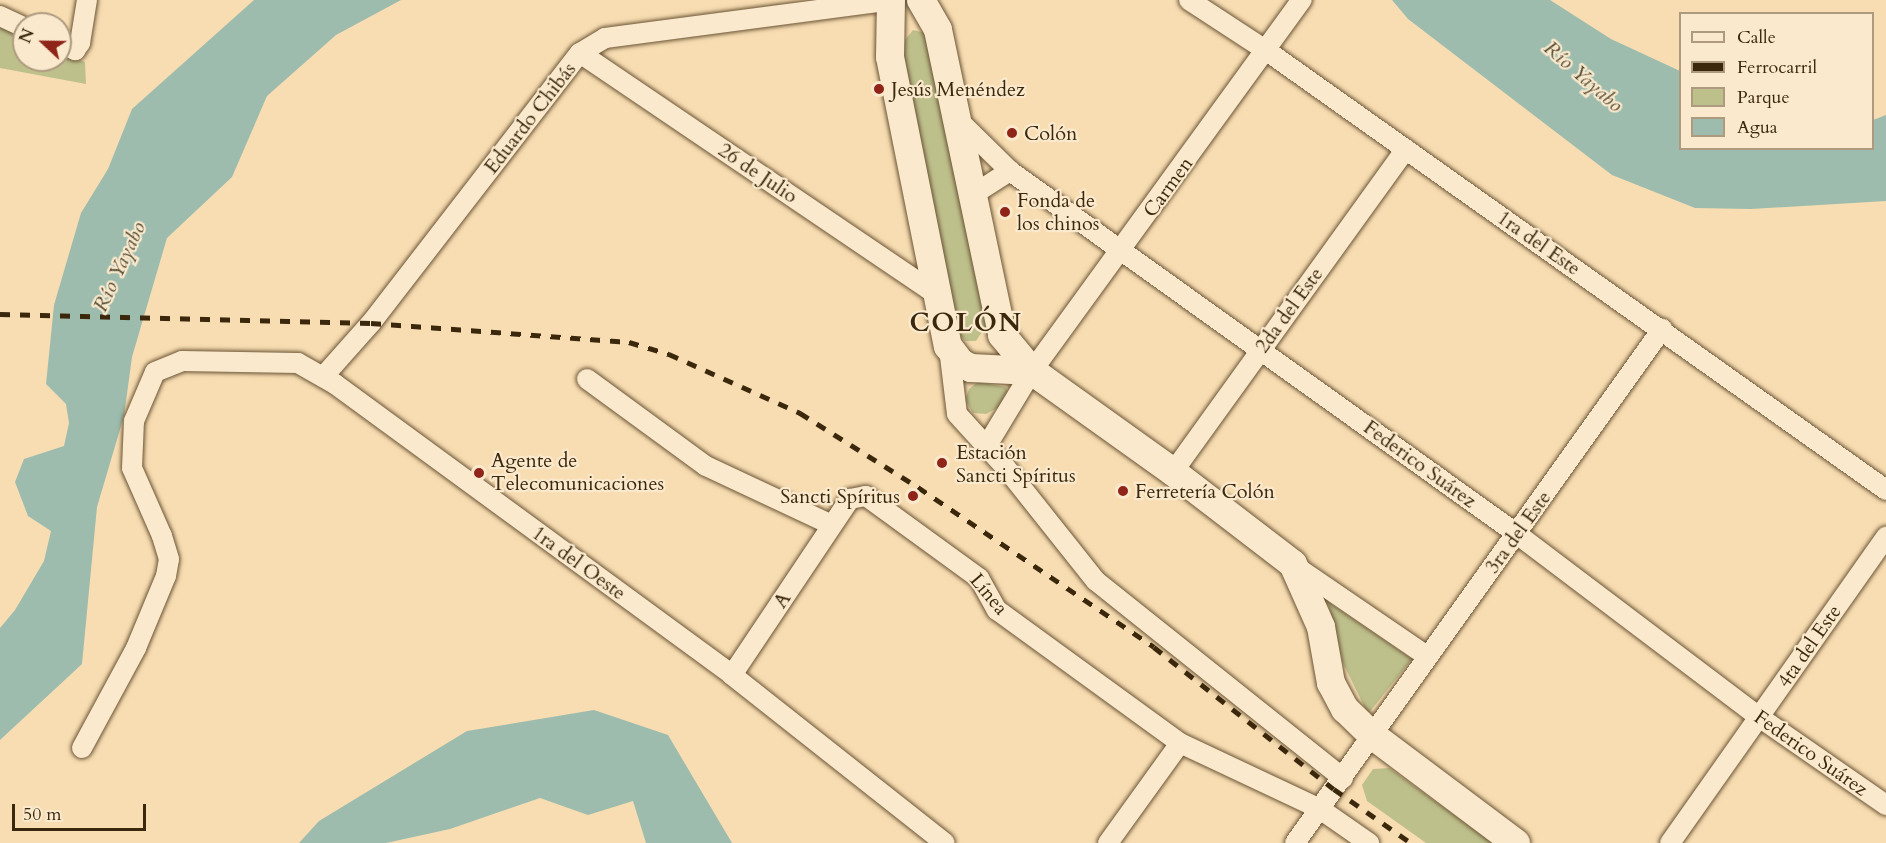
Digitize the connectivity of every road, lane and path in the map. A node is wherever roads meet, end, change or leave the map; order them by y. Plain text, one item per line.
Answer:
1 (87, 0) edge
2 (893, 0) edge
3 (921, 0) edge
4 (1189, 0) edge
5 (1302, 0) edge
6 (938, 30) junction
7 (888, 45) junction
8 (72, 46) edge
9 (1267, 51) junction
10 (580, 53) junction
11 (958, 120) junction
12 (1406, 149) junction
13 (1011, 171) junction
14 (974, 194) junction
15 (1122, 250) junction
16 (935, 293) junction
17 (1662, 329) junction
18 (1002, 335) junction
19 (948, 346) junction
20 (1261, 348) junction
21 (986, 366) junction
22 (1032, 371) junction
23 (323, 377) junction
24 (587, 379) dead end
25 (986, 447) junction
26 (1173, 472) junction
27 (1886, 490) edge
28 (832, 525) junction
29 (1517, 534) junction
30 (1886, 537) edge
31 (1293, 564) junction
32 (1427, 656) junction
33 (732, 675) junction
34 (1759, 717) junction
35 (1372, 735) junction
36 (1180, 743) junction
37 (82, 748) dead end
38 (1343, 778) junction
39 (1886, 805) edge
40 (1320, 809) junction
41 (945, 843) edge
42 (1108, 843) edge
43 (1295, 843) edge
44 (1369, 843) edge
45 (1516, 843) edge
46 (1670, 843) edge

1 - 8 street
2 - 7 main road
2 - 10 street, Eduardo Chibás
3 - 6 main road
4 - 9 street, 1ra del Este
5 - 9 street, Carmen
6 - 7 main road
6 - 11 main road
7 - 16 main road
9 - 12 street, 1ra del Este
9 - 15 street, Carmen
10 - 16 street, 26 de Julio
10 - 23 street, Eduardo Chibás
11 - 13 street, Federico Suárez
11 - 14 main road
12 - 17 street, 1ra del Este
12 - 20 street, 2da del Este
13 - 14 street
13 - 15 street, Federico Suárez
14 - 18 main road
15 - 20 street, Federico Suárez
15 - 22 street, Carmen
16 - 19 main road
17 - 27 street, 1ra del Este
17 - 29 street, 3ra del Este
18 - 21 main road
18 - 22 main road
19 - 21 main road
19 - 25 street
20 - 26 street, 2da del Este
20 - 29 street, Federico Suárez
21 - 22 main road
22 - 25 street, Carmen
22 - 26 main road
23 - 33 street, 1ra del Oeste
23 - 37 street, 1ra del Oeste
24 - 28 street
25 - 38 street
26 - 31 main road
28 - 33 street, A
28 - 36 street, Línea
29 - 32 street, 3ra del Este
29 - 34 street, Federico Suárez
30 - 34 street, 4ta del Este
31 - 32 street
31 - 35 main road
32 - 35 street, 3ra del Este
33 - 41 street, 1ra del Oeste
34 - 39 street, Federico Suárez
34 - 46 street, 4ta del Este
35 - 38 street, 3ra del Este
35 - 45 main road
36 - 40 street, Línea
36 - 42 street
38 - 40 street, 3ra del Este
40 - 43 street, 3ra del Este
40 - 44 street, Línea

